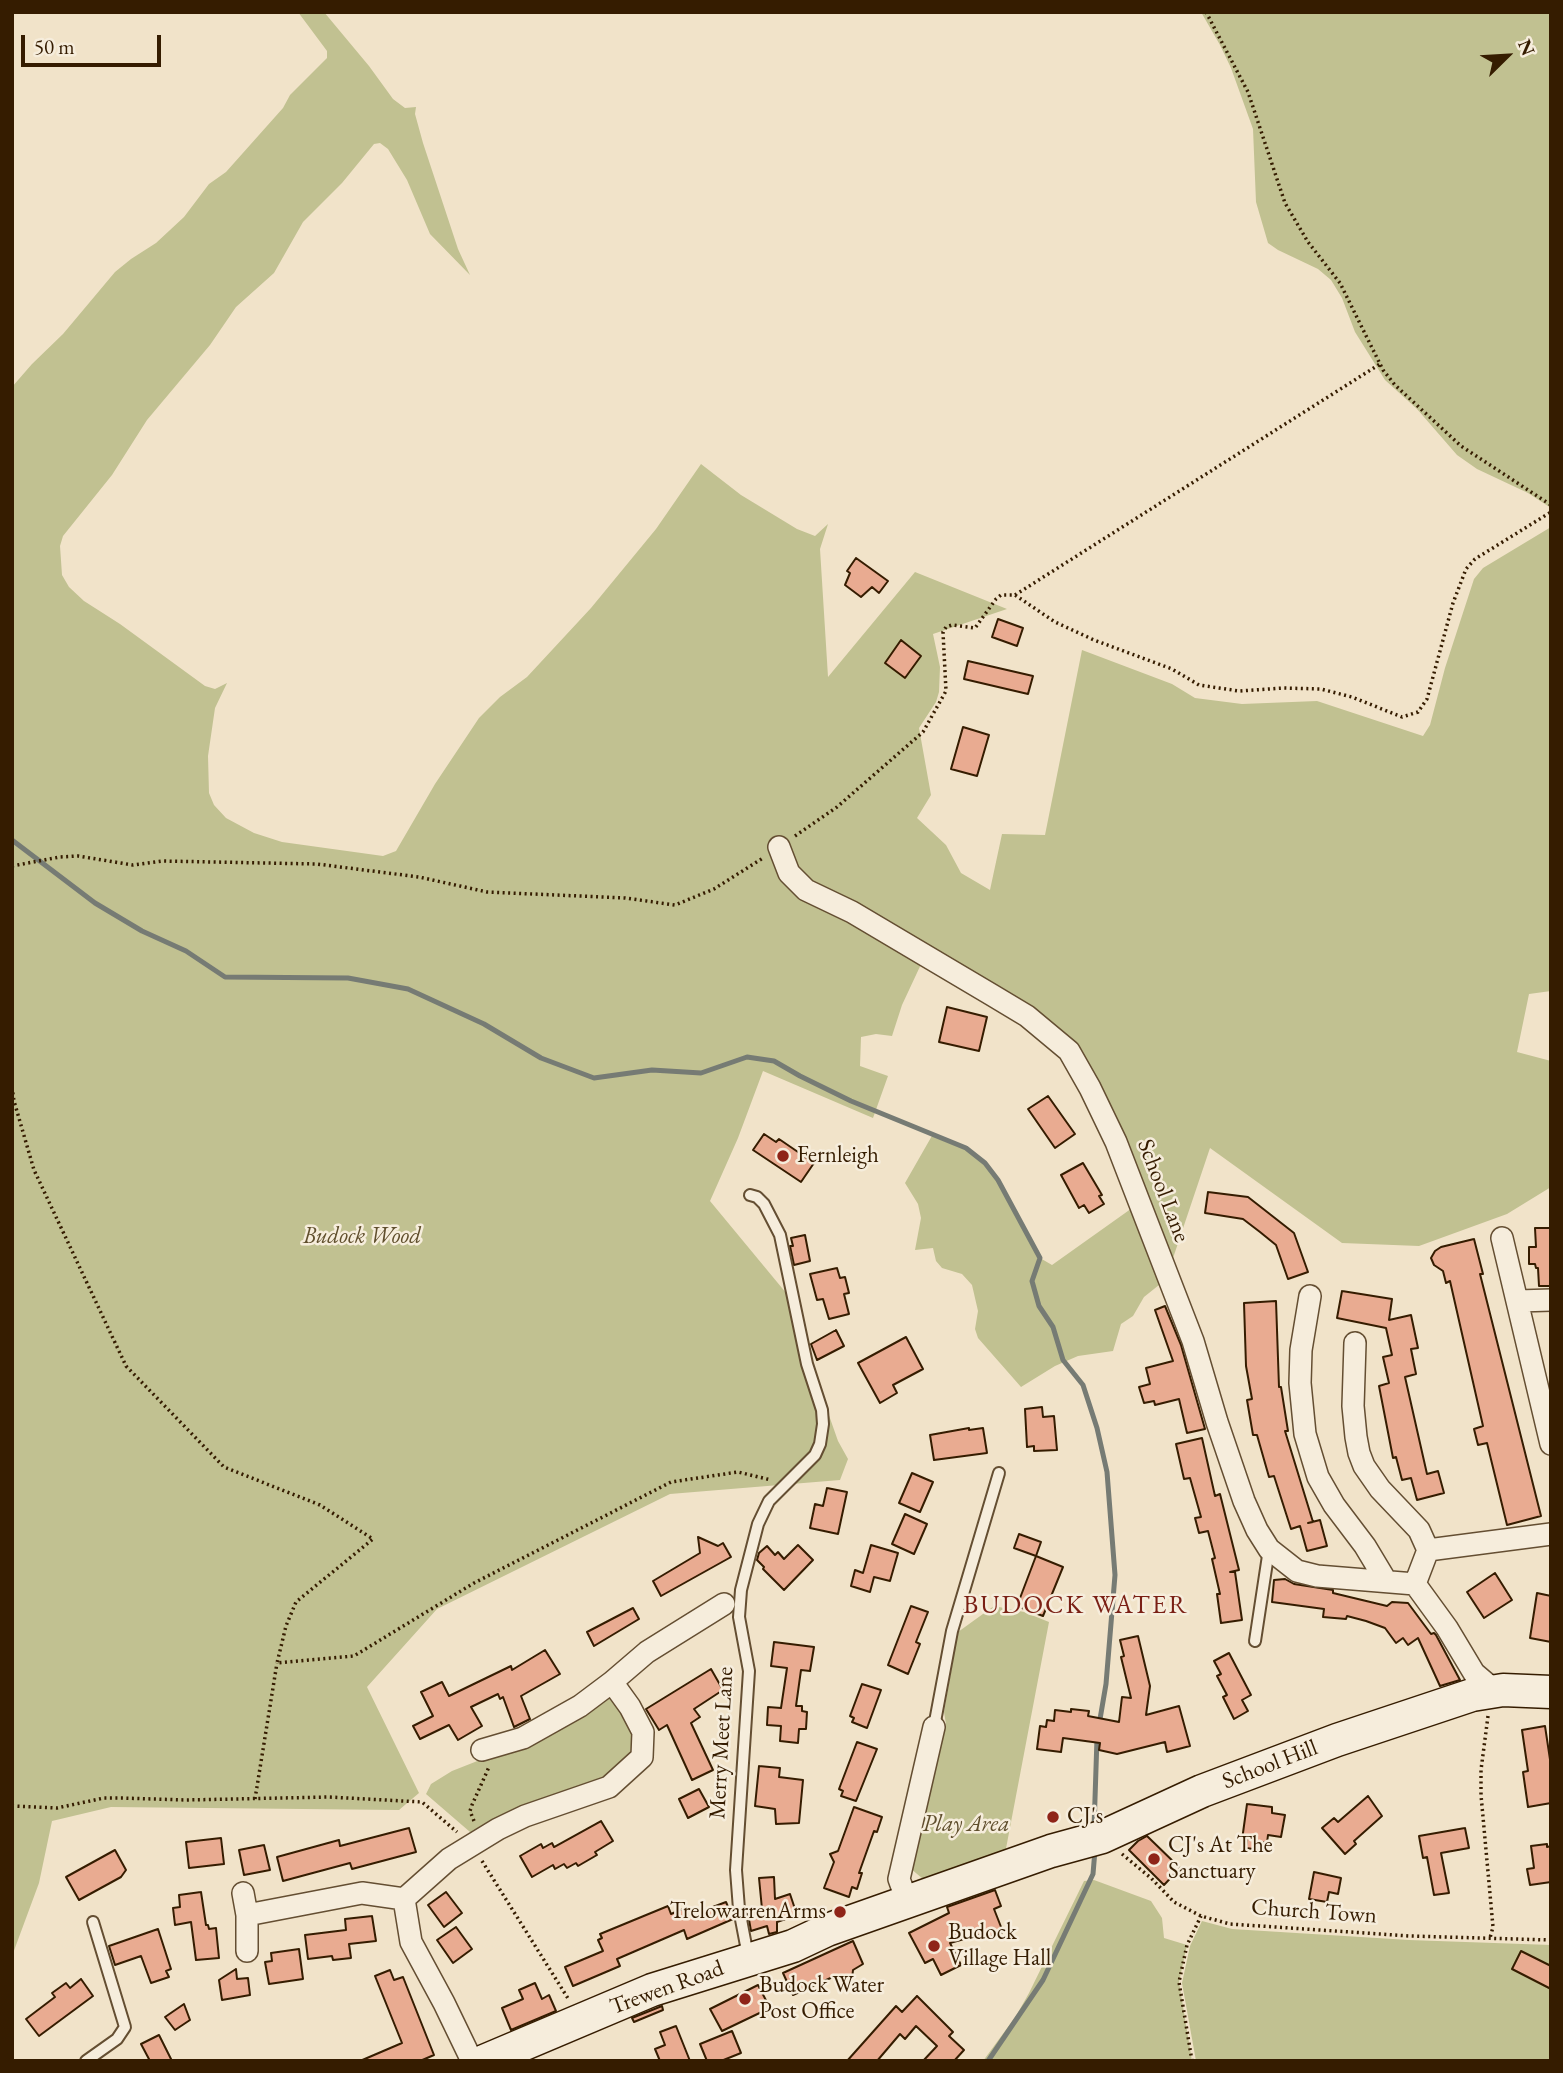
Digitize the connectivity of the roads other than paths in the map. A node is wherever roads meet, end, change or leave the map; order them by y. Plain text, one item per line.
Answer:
1 (779, 848) road end
2 (750, 1195) dead end
3 (1502, 1238) dead end
4 (1310, 1296) dead end
5 (1551, 1300) edge
6 (1518, 1301) junction
7 (1349, 1353) dead end
8 (1551, 1444) edge
9 (999, 1473) dead end
10 (1551, 1534) edge
11 (1269, 1549) junction
12 (1429, 1550) junction
13 (1385, 1581) junction
14 (1415, 1584) junction
15 (724, 1604) dead end
16 (1255, 1641) dead end
17 (612, 1682) junction
18 (1494, 1690) junction
19 (1551, 1692) edge
20 (934, 1727) joint
21 (487, 1748) road end
22 (1051, 1851) joint
23 (243, 1893) dead end
24 (404, 1899) junction
25 (908, 1901) junction
26 (247, 1915) junction
27 (93, 1922) dead end
28 (247, 1951) dead end
29 (749, 1959) junction
30 (504, 2057) edge
31 (86, 2061) edge
32 (472, 2061) edge

1 - 11 street, School Lane
2 - 29 lane, Merry Meet Lane
3 - 6 street
4 - 13 street
5 - 6 street
6 - 8 street
7 - 12 street
9 - 20 lane
10 - 12 street
11 - 13 street, School Lane
11 - 16 lane
12 - 14 street
13 - 14 street, School Lane
14 - 18 street
15 - 17 street
17 - 21 street
17 - 24 street
18 - 19 street, School Hill
18 - 22 street, School Hill
20 - 25 street
22 - 25 street, Trewen Road
23 - 26 street
24 - 26 street
24 - 32 street
25 - 29 street, Trewen Road
26 - 28 street
27 - 31 lane
29 - 30 street, Trewen Road

